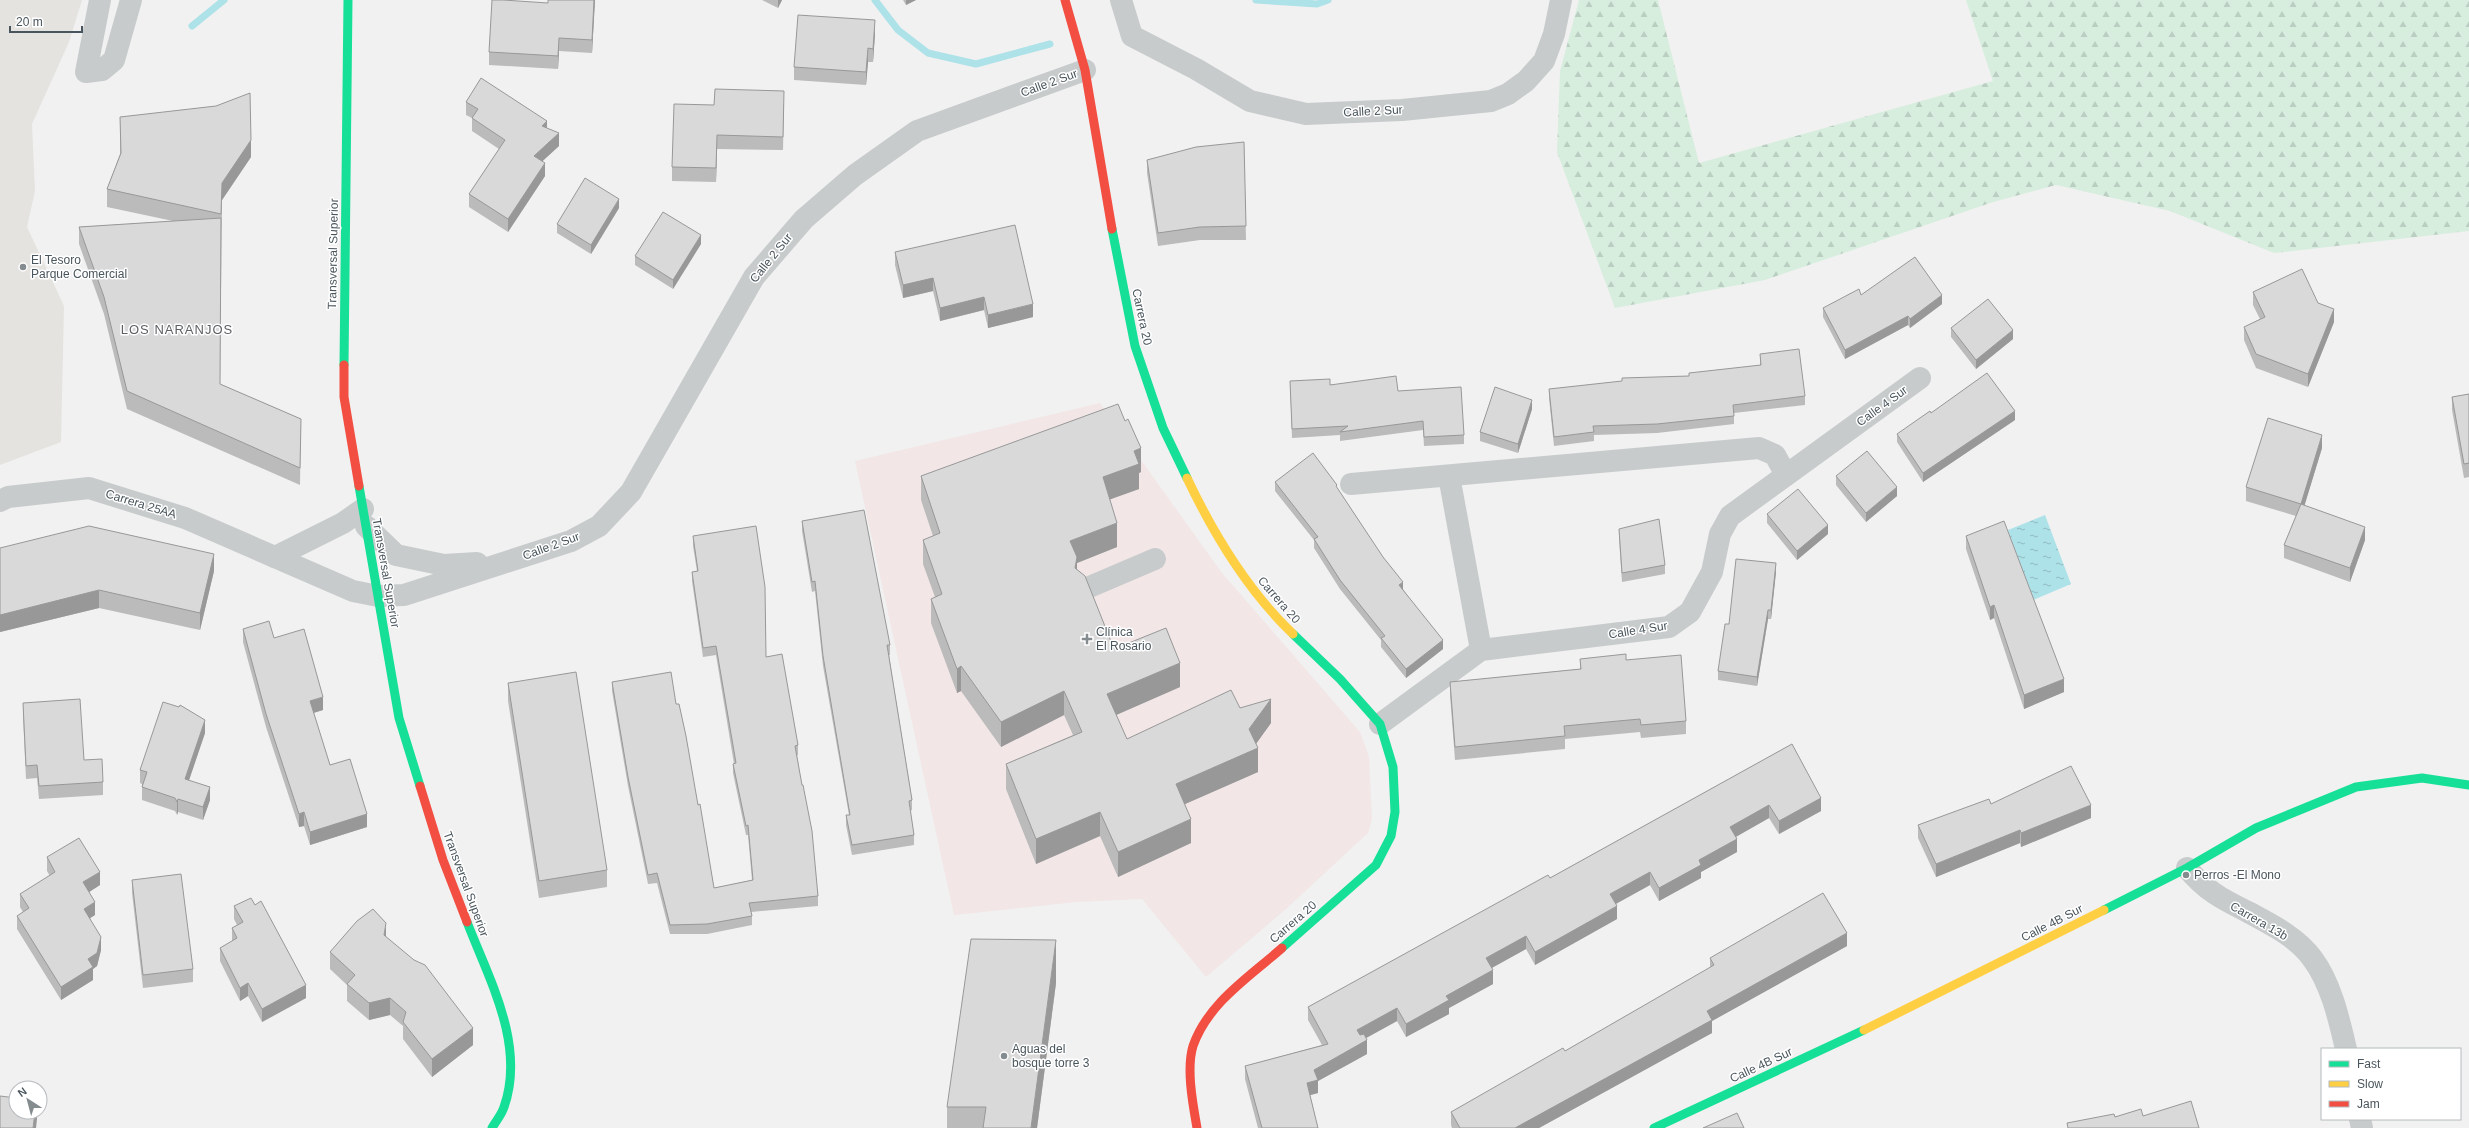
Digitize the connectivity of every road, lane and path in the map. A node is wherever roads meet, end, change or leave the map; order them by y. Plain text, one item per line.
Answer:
1 (100, 0) edge
2 (131, 0) edge
3 (348, 0) edge
4 (1065, 0) edge
5 (1121, 0) edge
6 (1561, 0) edge
7 (1085, 70) junction
8 (1920, 378) dead end
9 (1786, 475) junction
10 (1449, 476) junction
11 (1351, 484) dead end
12 (0, 501) edge
13 (365, 518) junction
14 (275, 557) junction
15 (1155, 559) dead end
16 (504, 562) junction
17 (1087, 588) edge
18 (378, 596) junction
19 (1481, 650) junction
20 (1380, 724) junction
21 (2469, 785) edge
22 (2187, 868) junction
23 (2346, 1048) edge
24 (492, 1128) edge
25 (1197, 1128) edge
26 (1654, 1128) edge

1 - 2 street
3 - 13 street, Transversal Superior
4 - 7 street, Carrera 20
5 - 6 street, Calle 2 Sur
7 - 16 street, Calle 2 Sur
7 - 20 street, Carrera 20
8 - 9 street, Calle 4 Sur
9 - 10 street
9 - 19 street, Calle 4 Sur
10 - 11 street
10 - 19 street
12 - 14 street, Carrera 25AA
13 - 14 street
13 - 16 street, Calle 2 Sur
13 - 18 street, Transversal Superior
14 - 18 street, Carrera 25AA
15 - 17 street
16 - 18 street, Calle 2 Sur
18 - 24 street, Transversal Superior
19 - 20 street, Calle 4 Sur
20 - 25 street, Carrera 20
21 - 22 street, Calle 4B Sur
22 - 23 street, Carrera 13b
22 - 26 street, Calle 4B Sur

